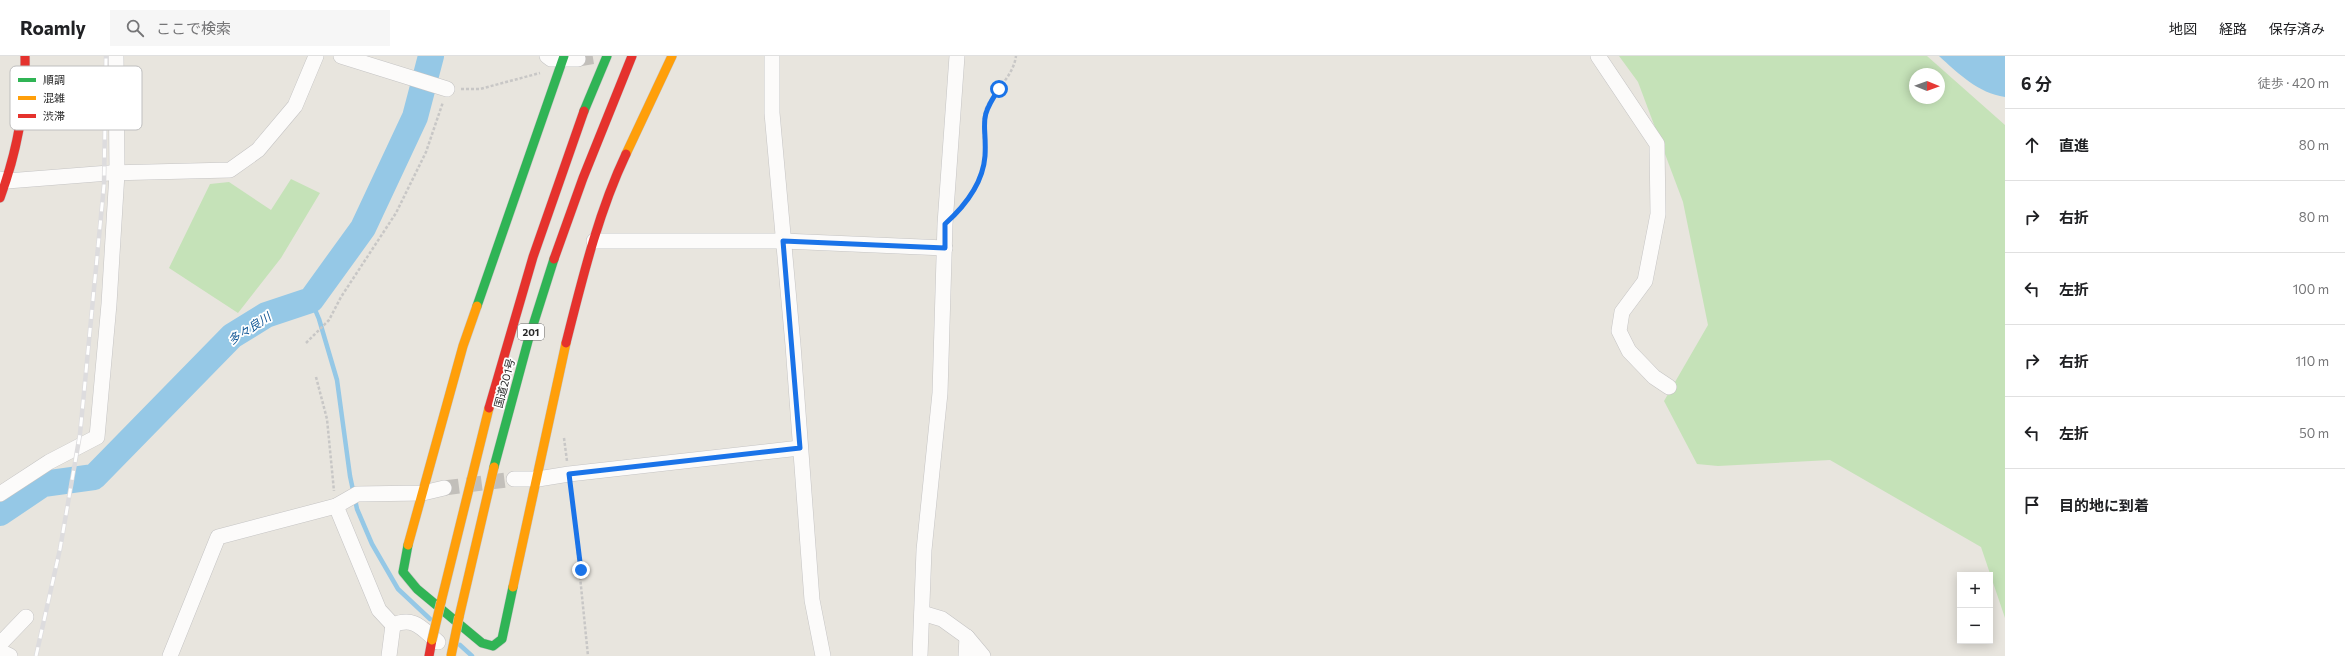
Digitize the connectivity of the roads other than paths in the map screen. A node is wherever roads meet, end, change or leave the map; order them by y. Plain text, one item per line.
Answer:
1 (25, 56) edge
2 (116, 56) edge
3 (316, 56) edge
4 (341, 56) edge
5 (547, 56) edge
6 (607, 56) edge
7 (632, 56) edge
8 (672, 56) edge
9 (772, 56) edge
10 (957, 56) edge
11 (1598, 56) edge
12 (565, 62) edge
13 (26, 66) edge
14 (116, 66) edge
15 (447, 89) road end
16 (20, 130) edge
17 (117, 130) edge
18 (117, 173) junction
19 (3, 180) edge
20 (0, 198) edge
21 (594, 241) junction
22 (783, 241) junction
23 (945, 248) junction
24 (1669, 386) dead end
25 (800, 448) junction
26 (514, 479) tunnel mouth
27 (538, 479) junction
28 (444, 488) tunnel mouth
29 (423, 493) junction
30 (0, 494) edge
31 (339, 504) junction
32 (922, 613) junction
33 (26, 617) dead end
34 (394, 626) junction
35 (967, 637) junction
36 (0, 644) edge
37 (0, 651) edge
38 (10, 656) edge
39 (170, 656) edge
40 (389, 656) edge
41 (429, 656) edge
42 (451, 656) edge
43 (455, 656) edge
44 (823, 656) edge
45 (920, 656) edge
46 (966, 656) edge
47 (983, 656) edge

1 - 13 main road
2 - 14 street
3 - 18 street
4 - 15 street
5 - 12 street
6 - 41 main road, 国道201号 / 201, bridge
7 - 42 main road, 国道201号 / 201, bridge
8 - 21 main road
9 - 22 street
10 - 23 street
11 - 24 street
12 - 29 main road
16 - 19 main road
17 - 18 street
18 - 19 street
18 - 30 street
19 - 20 main road
21 - 22 street
21 - 27 main road
22 - 23 street
22 - 25 street
23 - 32 street
25 - 27 street
25 - 44 street
26 - 27 street
27 - 29 main road
28 - 29 street
29 - 31 street
31 - 34 street
31 - 39 street
32 - 35 street
32 - 45 street
33 - 36 street
34 - 40 street
34 - 43 street
35 - 46 street
35 - 47 street
37 - 38 street

